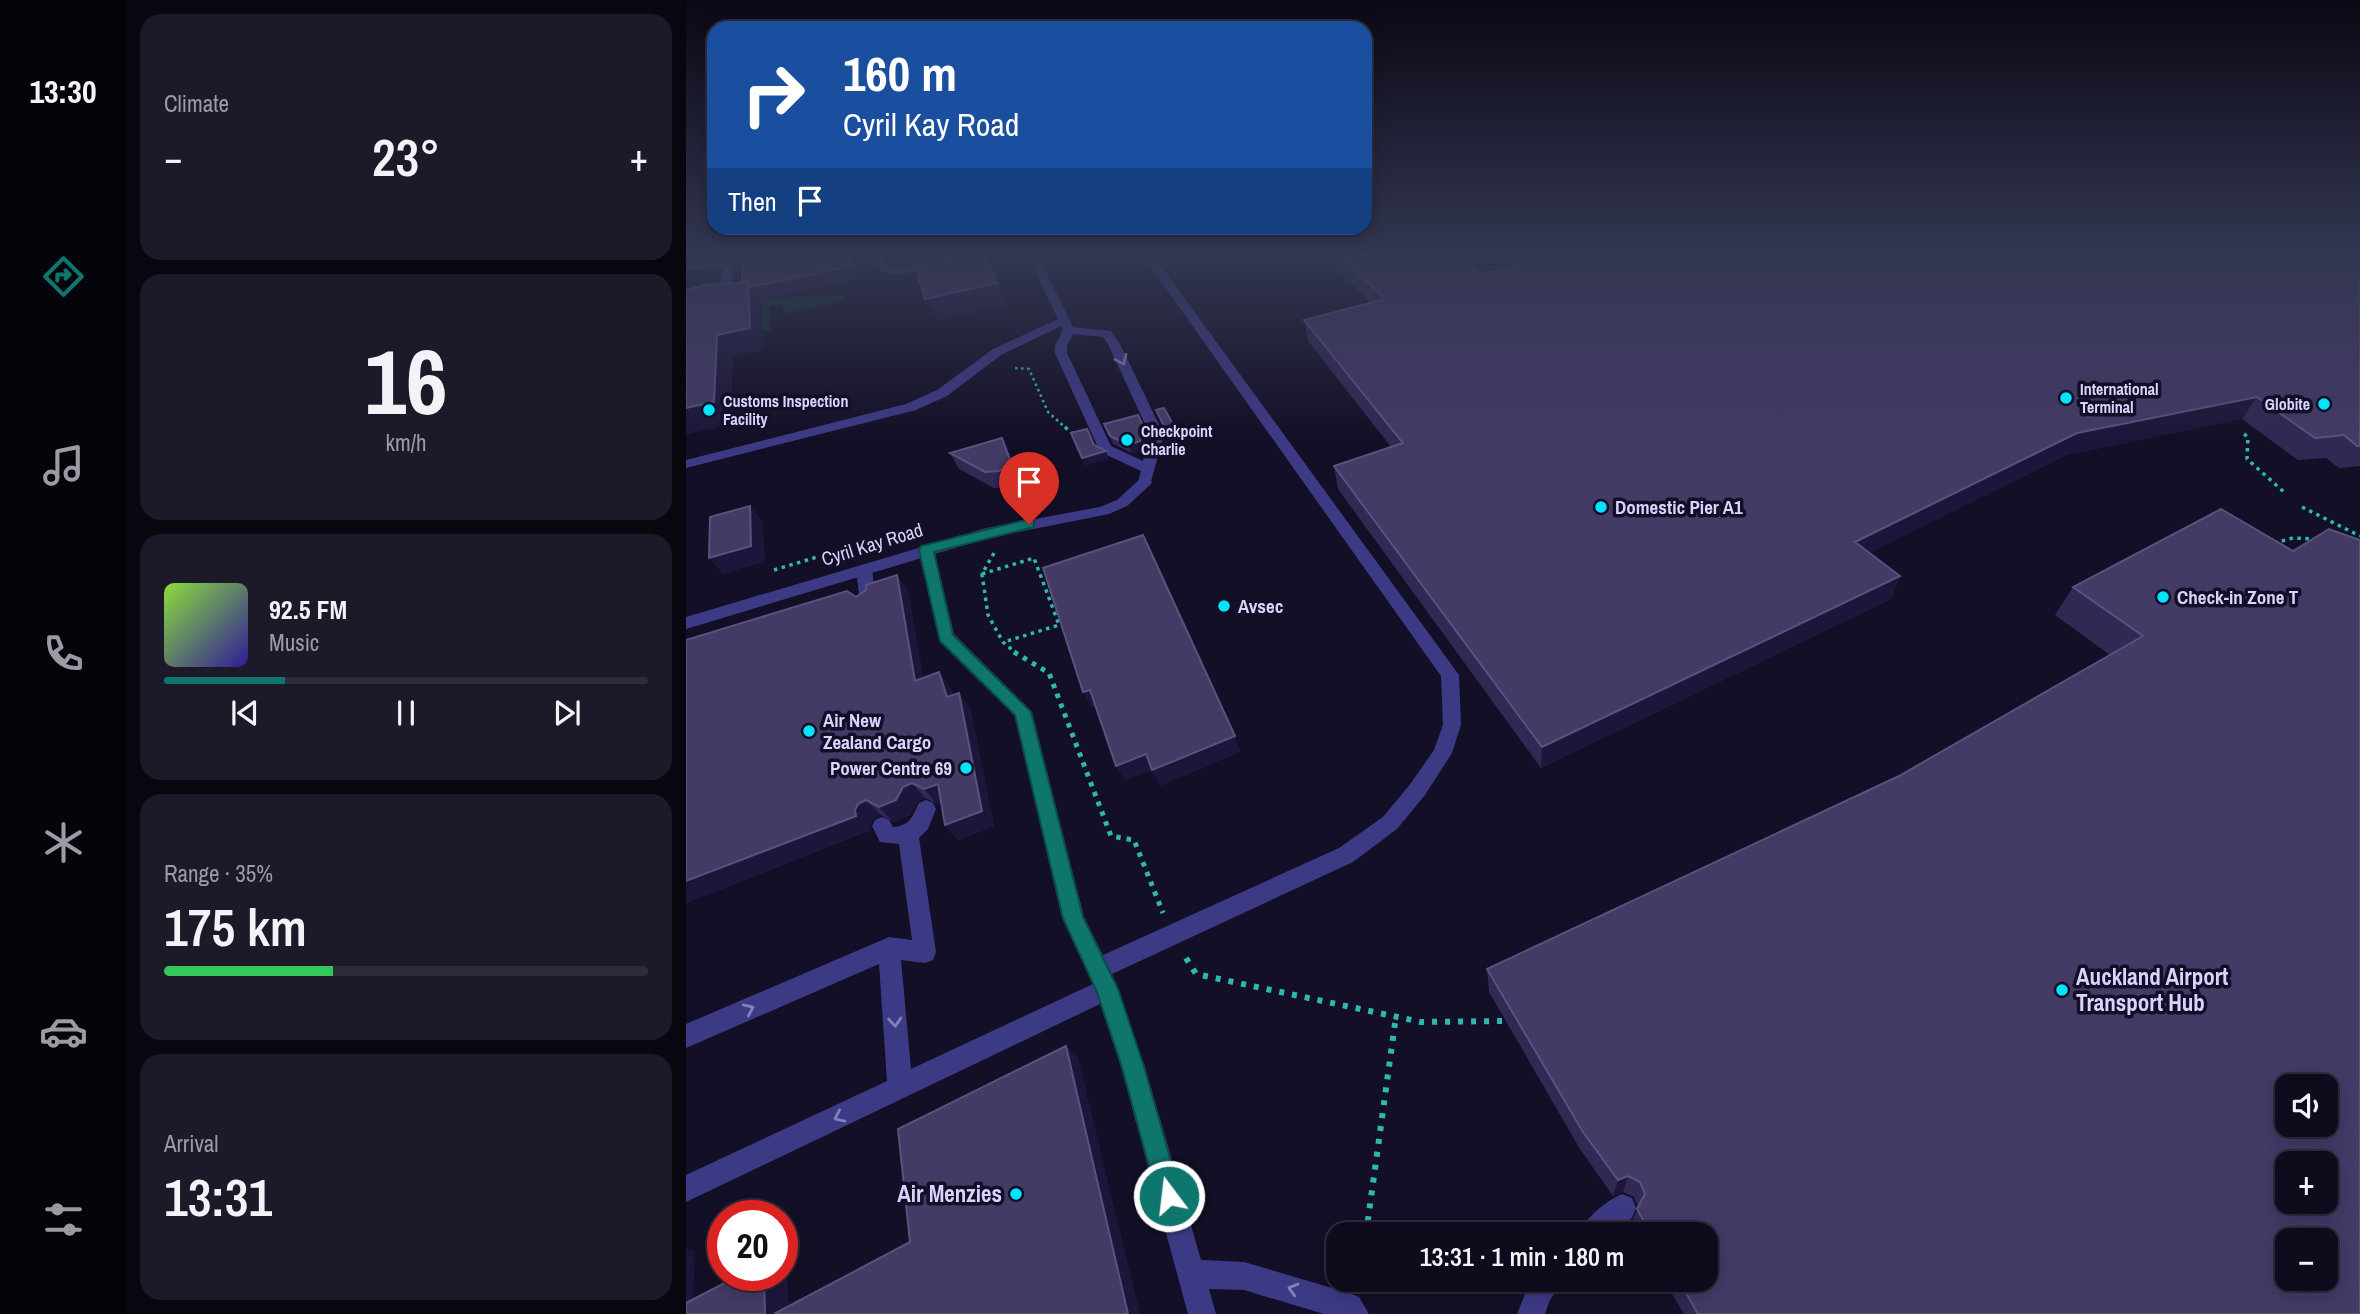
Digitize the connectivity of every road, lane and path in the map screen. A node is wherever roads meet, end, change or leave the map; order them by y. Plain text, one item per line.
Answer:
1 (1062, 315) edge
2 (1190, 315) edge
3 (1067, 325) junction
4 (1003, 366) dead end
5 (2244, 434) dead end
6 (1077, 437) edge
7 (686, 464) edge
8 (1146, 475) junction
9 (2284, 492) dead end
10 (2302, 507) dead end
11 (2360, 536) edge
12 (2320, 539) edge
13 (2268, 545) edge
14 (926, 550) junction
15 (994, 552) dead end
16 (864, 569) junction
17 (982, 574) junction
18 (868, 604) edge
19 (686, 623) edge
20 (1003, 642) junction
21 (926, 809) dead end
22 (882, 826) dead end
23 (908, 835) junction
24 (1172, 935) junction
25 (889, 948) junction
26 (1102, 979) junction
27 (1516, 1014) edge
28 (1396, 1016) junction
29 (686, 1036) edge
30 (900, 1088) junction
31 (686, 1189) edge
32 (1622, 1208) edge
33 (1368, 1222) edge
34 (1606, 1222) edge
35 (1190, 1274) junction
36 (1539, 1292) edge
37 (1202, 1314) edge
38 (1355, 1314) edge
39 (1531, 1314) edge

1 - 3 street
2 - 24 street
3 - 7 street
3 - 8 street
3 -> 8 street
4 - 6 path
5 - 9 path
8 - 14 street, Cyril Kay Road
10 - 11 path
12 - 13 path
14 - 16 street, Cyril Kay Road
14 - 26 street
15 - 17 path
16 - 18 street
16 - 19 street, Cyril Kay Road
17 - 20 path
17 - 20 path
20 - 24 path
21 - 23 street
22 - 23 street
23 - 25 street
24 - 26 street
24 - 28 path
29 -> 25 street
25 -> 30 street
26 - 30 street
26 - 35 street
27 - 28 path
28 - 33 path
30 -> 31 street
32 - 34 street
35 - 37 street
38 -> 35 street
36 - 39 street

